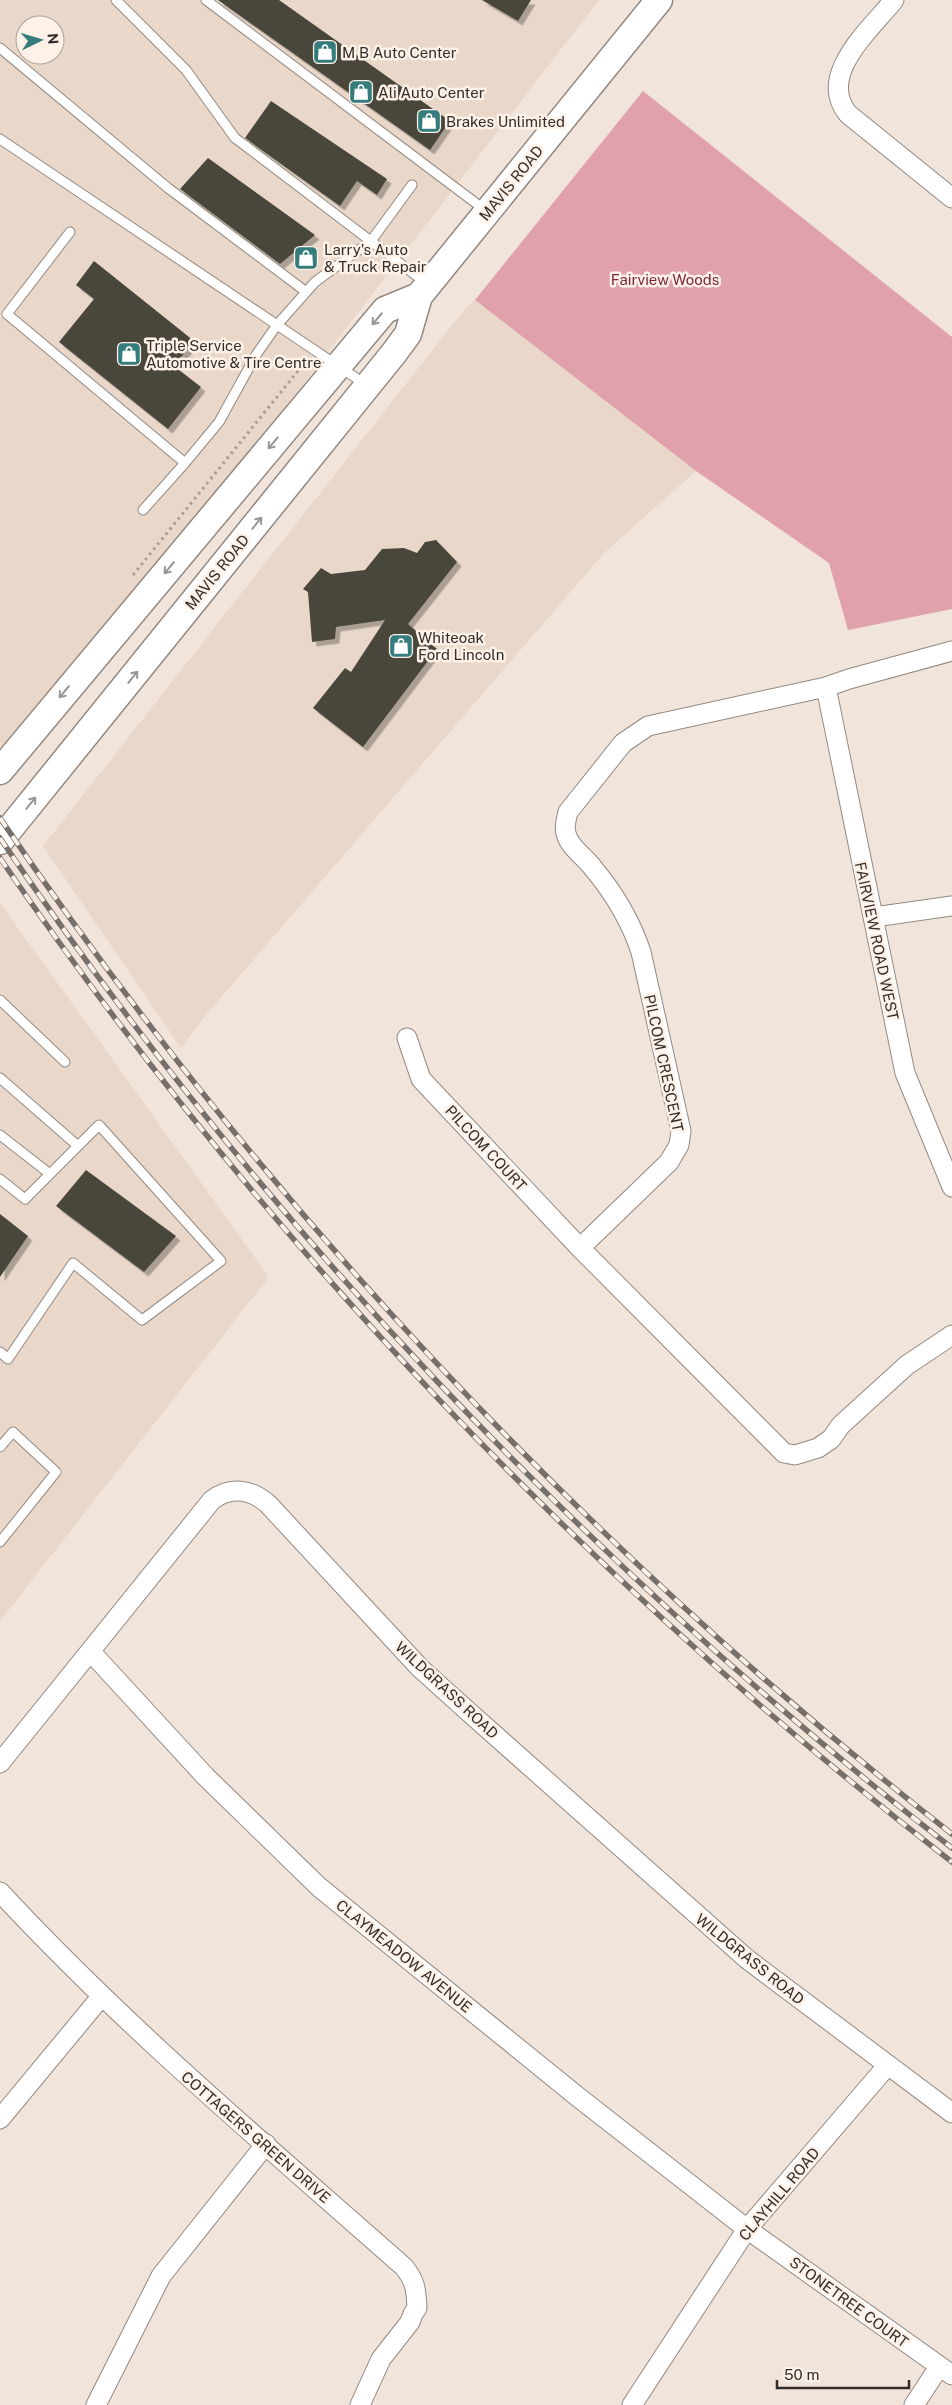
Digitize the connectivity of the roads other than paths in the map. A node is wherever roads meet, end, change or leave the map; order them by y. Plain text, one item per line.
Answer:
1 (116, 0) edge
2 (206, 0) edge
3 (659, 0) edge
4 (894, 0) edge
5 (0, 48) edge
6 (0, 138) edge
7 (412, 185) dead end
8 (952, 198) edge
9 (487, 212) junction
10 (70, 232) dead end
11 (371, 241) junction
12 (424, 290) junction
13 (305, 291) junction
14 (277, 325) junction
15 (339, 365) junction
16 (367, 386) junction
17 (185, 463) junction
18 (143, 510) dead end
19 (952, 651) edge
20 (826, 687) junction
21 (0, 771) edge
22 (0, 841) edge
23 (952, 906) edge
24 (874, 917) junction
25 (0, 1000) edge
26 (407, 1038) dead end
27 (65, 1062) dead end
28 (0, 1078) edge
29 (0, 1135) edge
30 (78, 1146) junction
31 (50, 1174) junction
32 (0, 1179) edge
33 (952, 1187) edge
34 (580, 1248) junction
35 (952, 1335) edge
36 (0, 1352) edge
37 (1, 1442) edge
38 (0, 1542) edge
39 (90, 1652) junction
40 (0, 1763) edge
41 (0, 1892) edge
42 (102, 1997) junction
43 (887, 2066) junction
44 (952, 2113) edge
45 (0, 2119) edge
46 (266, 2144) junction
47 (747, 2229) junction
48 (946, 2371) edge
49 (96, 2405) edge
50 (360, 2405) edge
51 (632, 2405) edge
52 (914, 2405) edge

1 - 11 lane
2 - 9 lane
3 - 9 main road, MAVIS ROAD
4 - 8 street
5 - 13 lane
6 - 14 lane
7 - 11 lane
9 - 12 main road, MAVIS ROAD
10 - 17 lane
11 - 12 lane
11 - 13 lane
12 -> 15 main road, MAVIS ROAD
12 - 16 main road, MAVIS ROAD
13 - 14 lane
14 - 15 lane
14 - 17 lane
15 - 16 lane
15 -> 21 main road, MAVIS ROAD
22 -> 16 main road, MAVIS ROAD
17 - 18 lane
19 - 20 street, PILCOM CRESCENT
20 - 24 street, FAIRVIEW ROAD WEST
20 - 34 street, PILCOM CRESCENT
23 - 24 street
24 - 33 street, FAIRVIEW ROAD WEST
25 - 27 lane
26 - 34 street, PILCOM COURT
28 - 30 lane
29 - 31 lane
30 - 31 lane
30 - 36 lane
31 - 32 lane
34 - 35 street
37 - 38 lane
39 - 40 street, WILDGRASS ROAD
39 - 43 street, WILDGRASS ROAD
39 - 47 street, CLAYMEADOW AVENUE
41 - 42 street, COTTAGERS GREEN DRIVE
42 - 45 street
42 - 46 street, COTTAGERS GREEN DRIVE
43 - 44 street, WILDGRASS ROAD
43 - 47 street, CLAYHILL ROAD
46 - 49 street
46 - 50 street, COTTAGERS GREEN DRIVE
47 - 48 street, STONETREE COURT
47 - 51 street, CLAYHILL ROAD
48 - 52 street

